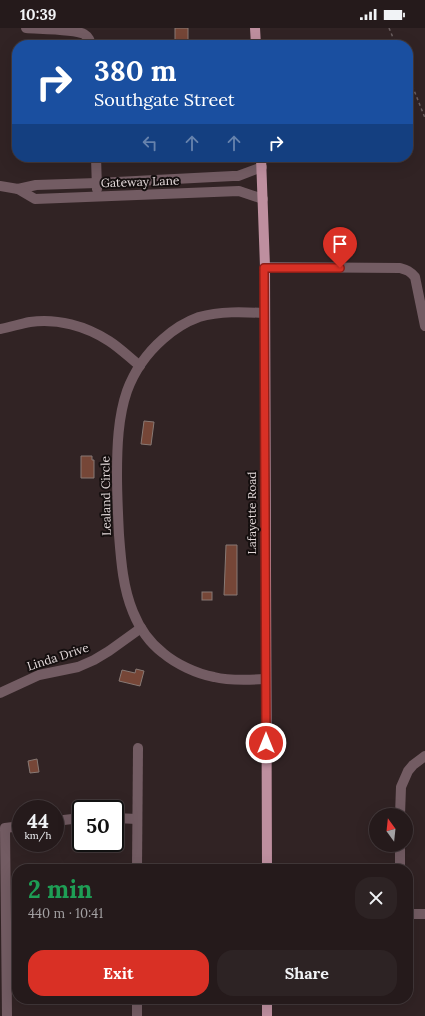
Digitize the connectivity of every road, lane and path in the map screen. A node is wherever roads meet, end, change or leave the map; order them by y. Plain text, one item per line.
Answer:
1 (26, 28) edge
2 (255, 28) edge
3 (389, 28) edge
4 (89, 40) edge
5 (256, 40) edge
6 (394, 40) edge
7 (413, 88) edge
8 (425, 118) edge
9 (96, 162) edge
10 (262, 162) edge
11 (215, 177) junction
12 (97, 183) junction
13 (0, 186) edge
14 (18, 189) junction
15 (216, 192) junction
16 (98, 197) junction
17 (263, 199) junction
18 (264, 268) junction
19 (265, 313) junction
20 (425, 326) edge
21 (0, 330) edge
22 (140, 366) junction
23 (141, 628) junction
24 (265, 679) junction
25 (0, 693) edge
26 (138, 748) dead end
27 (425, 756) edge
28 (400, 808) edge
29 (124, 818) edge
30 (137, 819) junction
31 (12, 827) edge
32 (2, 828) edge
33 (400, 852) edge
34 (137, 864) edge
35 (267, 864) edge
36 (400, 864) edge
37 (413, 914) edge
38 (425, 914) edge
39 (8, 974) edge
40 (137, 1004) edge
41 (267, 1004) edge
42 (7, 1016) edge
43 (137, 1016) edge
44 (267, 1016) edge

1 - 4 street
2 - 5 main road
3 - 6 path
7 - 8 path
9 - 12 street
10 - 11 street, Gateway Lane
10 - 17 main road, Lafayette Road
11 - 12 street, Gateway Lane
11 - 15 street
12 - 14 street, Gateway Lane
12 - 16 street
13 - 14 street, Gateway Lane
14 - 16 street, Gateway Lane
15 - 16 street, Gateway Lane
15 - 17 street, Gateway Lane
17 - 18 main road, Lafayette Road
18 - 19 main road, Lafayette Road
18 - 20 street
19 - 22 street, Lealand Circle
19 - 24 main road, Lafayette Road
21 - 22 street
22 - 23 street, Lealand Circle
23 - 24 street, Lealand Circle
23 - 25 street, Linda Drive
24 - 35 main road, Lafayette Road
26 - 30 street
27 - 28 street
29 - 30 street
30 - 34 street
31 - 32 street
32 - 39 street
33 - 36 street
37 - 38 street
39 - 42 street
40 - 43 street
41 - 44 main road

